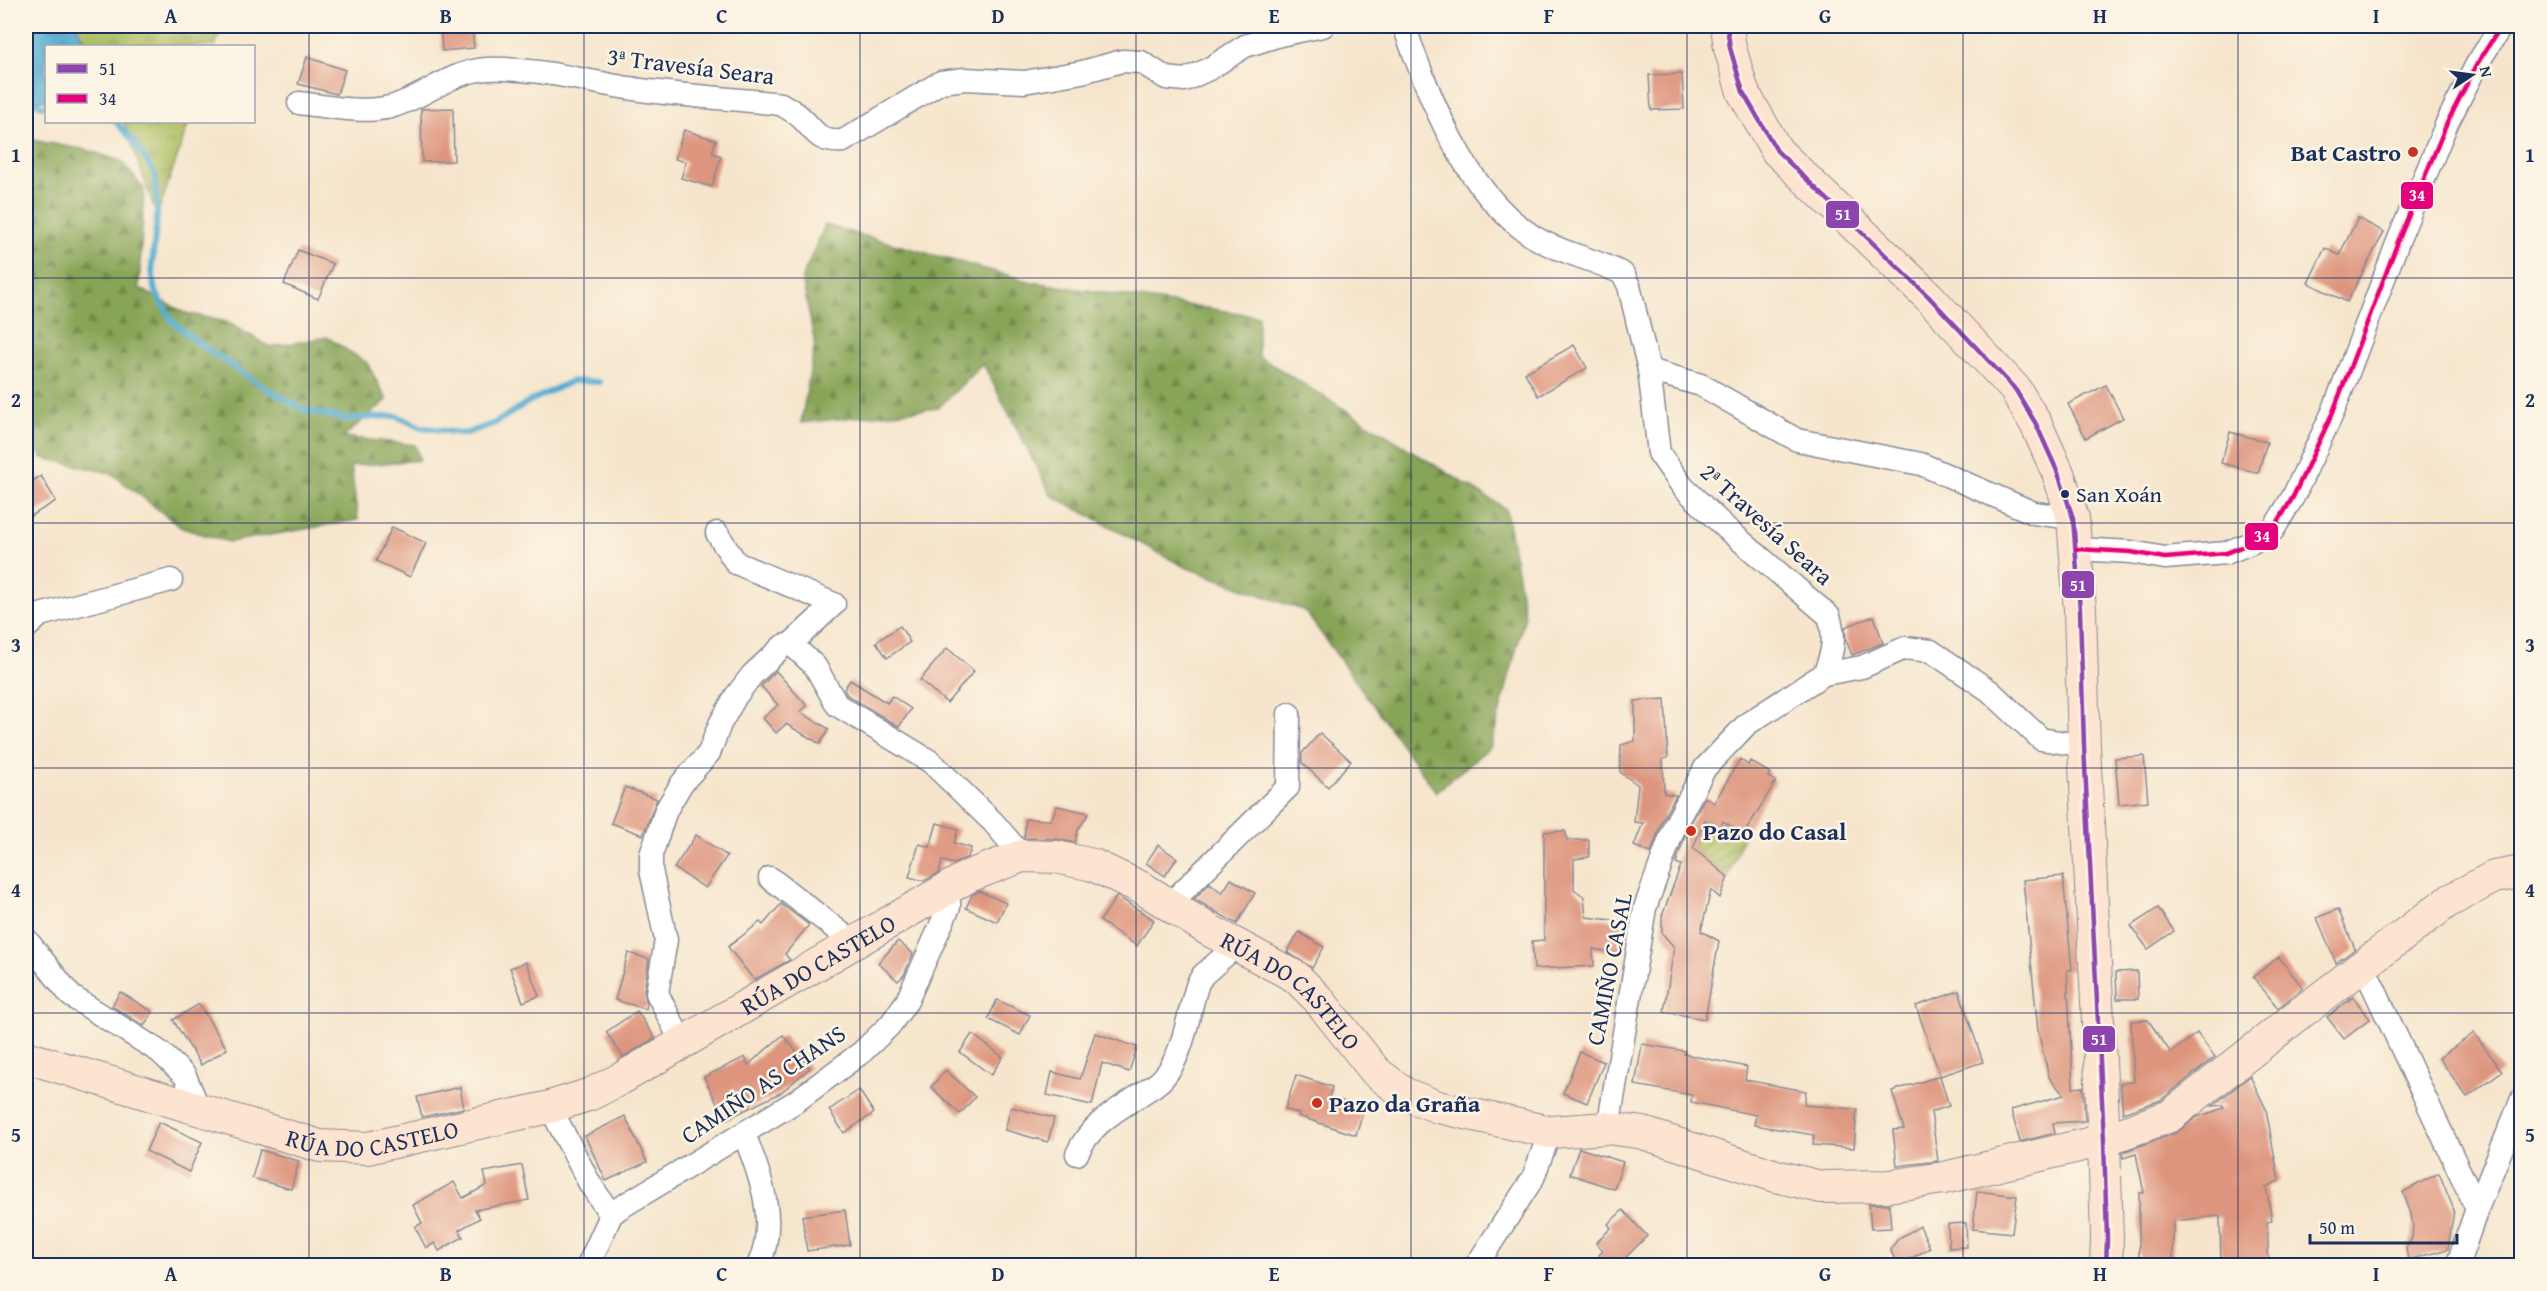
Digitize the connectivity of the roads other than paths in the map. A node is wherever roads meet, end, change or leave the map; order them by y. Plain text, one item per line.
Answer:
1 (1323, 26) edge
2 (1404, 26) edge
3 (1727, 26) edge
4 (2501, 26) edge
5 (299, 103) dead end
6 (1649, 370) junction
7 (2073, 518) junction
8 (717, 532) dead end
9 (2077, 549) junction
10 (171, 580) dead end
11 (26, 628) edge
12 (791, 644) junction
13 (1824, 674) junction
14 (1289, 714) dead end
15 (2084, 746) junction
16 (1022, 856) junction
17 (2522, 872) edge
18 (770, 878) dead end
19 (948, 887) junction
20 (1169, 905) junction
21 (26, 939) edge
22 (854, 943) junction
23 (1237, 945) junction
24 (2363, 965) junction
25 (682, 1043) junction
26 (26, 1057) edge
27 (2522, 1100) edge
28 (550, 1107) junction
29 (200, 1111) junction
30 (1608, 1128) junction
31 (1550, 1132) junction
32 (744, 1134) junction
33 (2104, 1140) junction
34 (1077, 1154) dead end
35 (2477, 1209) junction
36 (611, 1215) junction
37 (588, 1266) edge
38 (758, 1266) edge
39 (1476, 1266) edge
40 (2106, 1266) edge
41 (2457, 1266) edge

1 - 5 street, 3ª Travesía Seara
2 - 6 street, 2ª Travesía Seara
3 - 7 street
4 - 9 street
6 - 7 street
6 - 13 street, 2ª Travesía Seara
7 - 9 street
8 - 12 street
9 - 15 street
10 - 11 street
12 - 16 street
12 - 25 street
13 - 15 street
13 - 30 street, CAMIÑO CASAL
14 - 20 street
15 - 33 street
16 - 19 street, RÚA DO CASTELO
16 - 20 street, RÚA DO CASTELO
17 - 24 street, RÚA DO CASTELO
18 - 22 street
19 - 22 street, RÚA DO CASTELO
19 - 32 street, CAMIÑO AS CHANS
20 - 23 street, RÚA DO CASTELO
21 - 29 street
22 - 25 street, RÚA DO CASTELO
23 - 31 street, RÚA DO CASTELO
23 - 34 street
24 - 33 street, RÚA DO CASTELO
24 - 35 street
25 - 28 street, RÚA DO CASTELO
26 - 29 street, RÚA DO CASTELO
27 - 35 street
28 - 29 street, RÚA DO CASTELO
28 - 36 street
30 - 31 street, RÚA DO CASTELO
30 - 33 street, RÚA DO CASTELO
31 - 39 street
32 - 36 street, CAMIÑO AS CHANS
32 - 38 street
33 - 40 street
35 - 41 street
36 - 37 street

